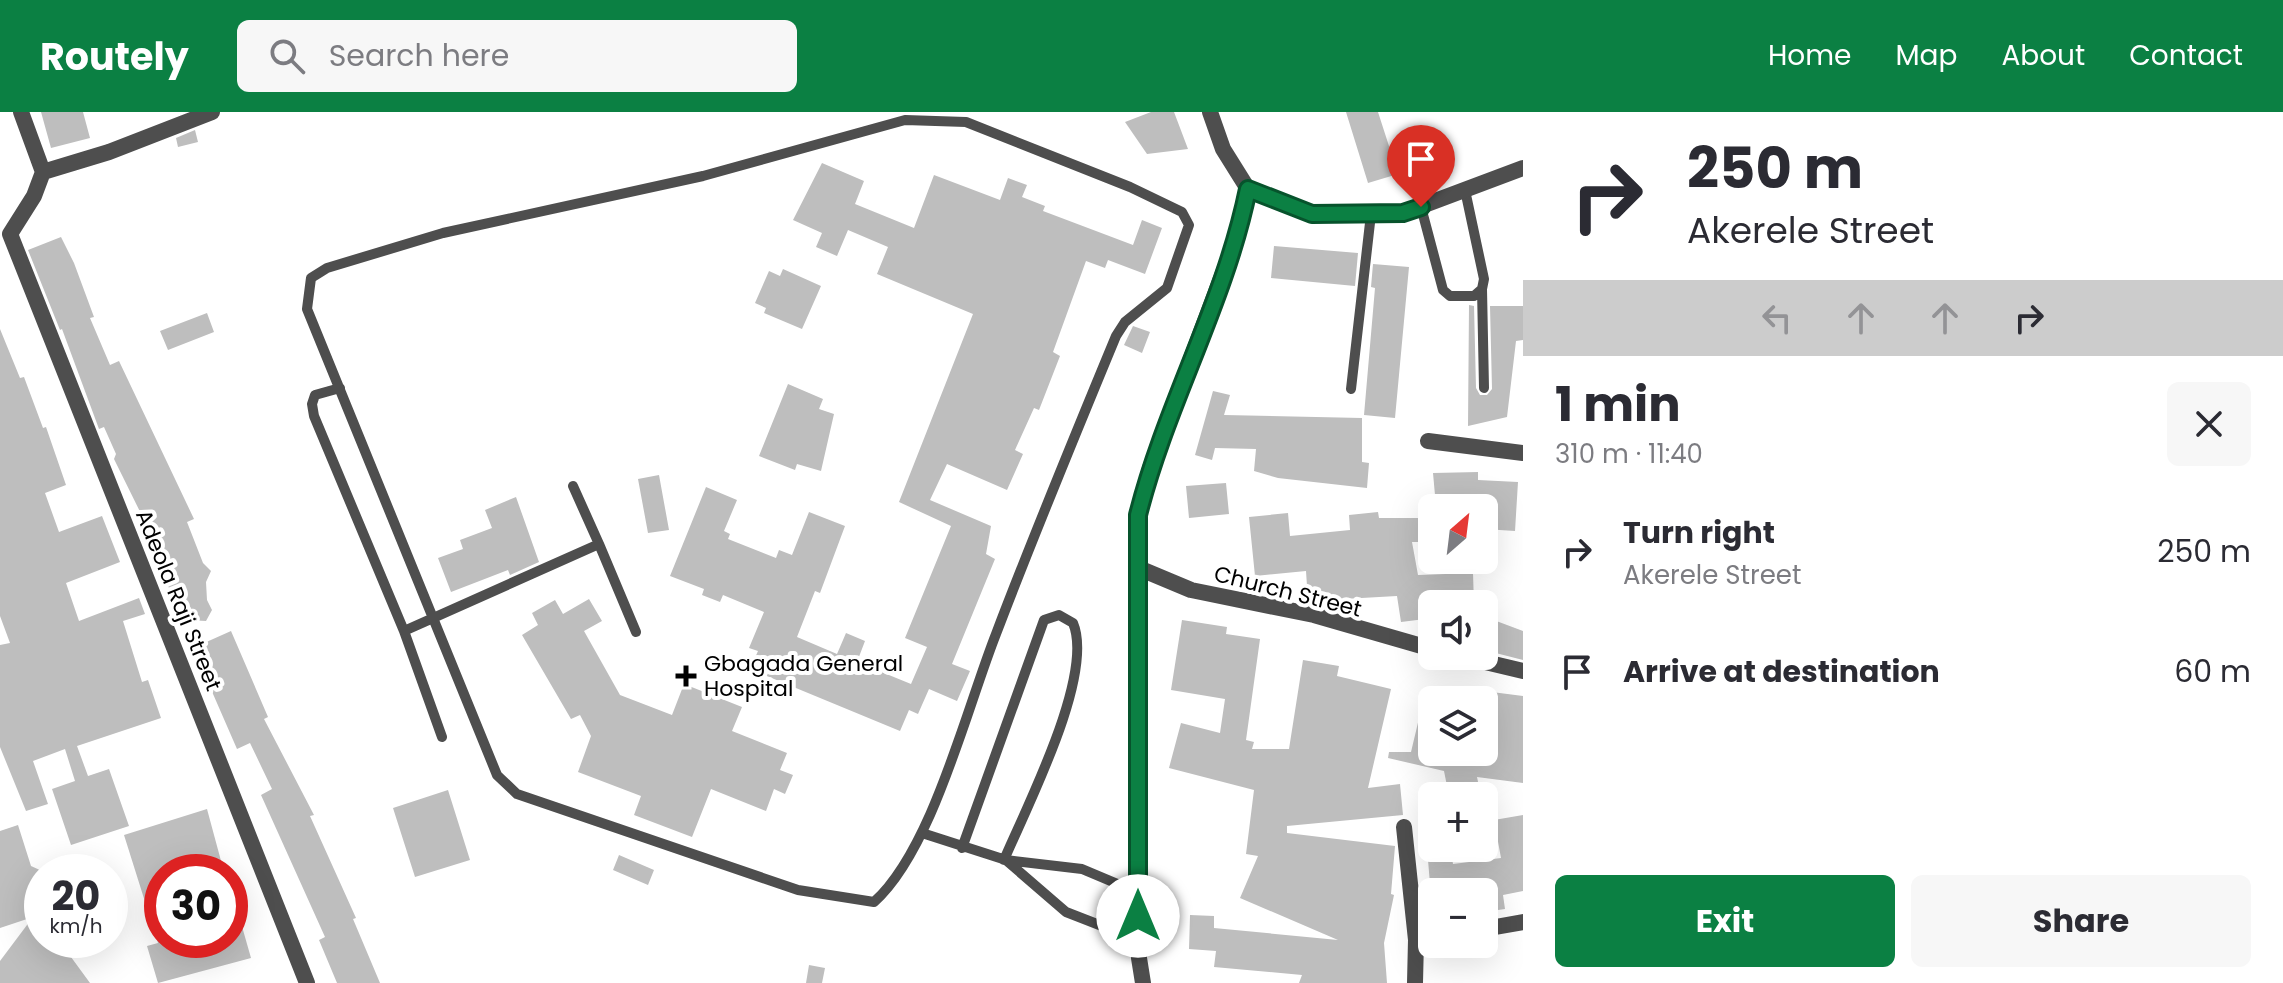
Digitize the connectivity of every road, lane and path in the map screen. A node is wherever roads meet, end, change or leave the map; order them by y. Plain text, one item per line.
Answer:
1 (21, 112) edge
2 (212, 112) edge
3 (1210, 112) edge
4 (1523, 168) edge
5 (43, 172) junction
6 (1248, 189) junction
7 (1465, 190) junction
8 (1421, 207) junction
9 (1371, 214) junction
10 (5, 235) edge
11 (1482, 289) junction
12 (340, 388) junction
13 (1484, 388) dead end
14 (1351, 389) dead end
15 (1428, 441) dead end
16 (1523, 453) edge
17 (573, 486) dead end
18 (599, 544) junction
19 (1136, 567) junction
20 (435, 616) junction
21 (404, 631) junction
22 (636, 632) dead end
23 (1418, 645) edge
24 (1498, 665) edge
25 (1523, 671) edge
26 (442, 737) dead end
27 (1404, 827) dead end
28 (922, 833) junction
29 (962, 848) junction
30 (1005, 860) junction
31 (1139, 893) junction
32 (1418, 905) edge
33 (1523, 922) edge
34 (1498, 926) edge
35 (1138, 940) junction
36 (1420, 958) edge
37 (307, 983) edge
38 (1143, 983) edge
39 (1415, 983) edge

1 - 5 street
2 - 5 street
3 - 6 street
4 - 7 street
5 - 10 street
6 - 9 street
6 - 19 street
7 - 8 street
7 - 11 lane
8 - 9 street
8 - 11 lane
9 - 14 lane
10 - 37 street, Adeola Raji Street
11 - 13 lane
12 - 20 lane
12 - 21 lane
12 - 28 lane
15 - 16 street
17 - 18 lane
18 - 20 lane
18 - 22 lane
19 - 23 street, Church Street
19 - 31 street
20 - 21 lane
20 - 28 lane
21 - 26 lane
24 - 25 street
27 - 32 street
28 - 29 lane
29 - 30 lane
29 - 30 lane
30 - 31 lane
30 - 35 lane
31 - 35 street
33 - 34 street
35 - 38 street
36 - 39 street

